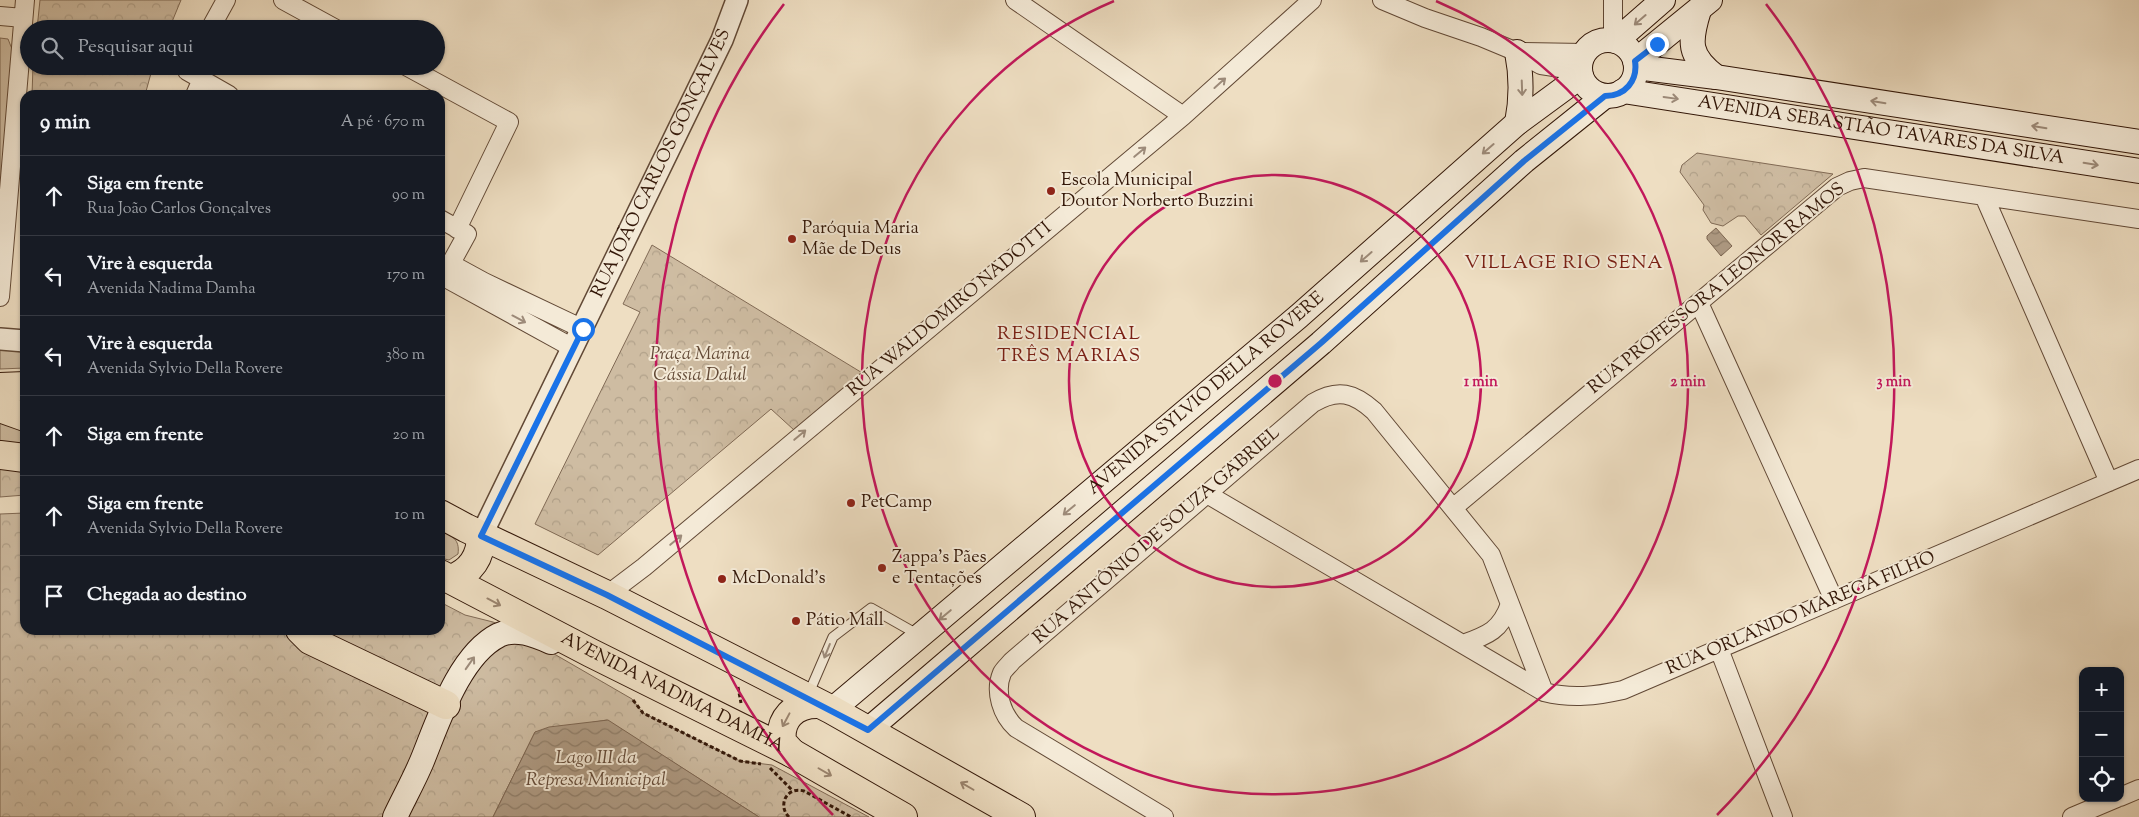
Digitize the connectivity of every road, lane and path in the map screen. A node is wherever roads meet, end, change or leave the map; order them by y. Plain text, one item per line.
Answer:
1 (25, 0) edge
2 (226, 0) edge
3 (283, 0) edge
4 (737, 0) edge
5 (1015, 0) edge
6 (1312, 0) edge
7 (1382, 0) edge
8 (1613, 0) edge
9 (1663, 0) edge
10 (1704, 5) edge
11 (0, 16) edge
12 (23, 18) joint
13 (215, 20) edge
14 (320, 20) edge
15 (1615, 40) junction
16 (1517, 52) junction
17 (20, 54) edge
18 (1636, 64) junction
19 (1581, 67) junction
20 (190, 75) edge
21 (423, 75) edge
22 (1716, 77) junction
23 (198, 87) edge
24 (1614, 94) junction
25 (1183, 116) junction
26 (1517, 123) junction
27 (2139, 142) edge
28 (2139, 171) edge
29 (1984, 196) junction
30 (2139, 219) edge
31 (445, 222) edge
32 (457, 229) junction
33 (445, 275) edge
34 (0, 297) edge
35 (1699, 303) junction
36 (1299, 316) junction
37 (583, 329) junction
38 (0, 339) edge
39 (20, 341) edge
40 (1321, 343) junction
41 (573, 348) junction
42 (20, 386) edge
43 (0, 387) edge
44 (0, 408) edge
45 (20, 415) edge
46 (0, 455) edge
47 (20, 457) edge
48 (2139, 469) edge
49 (2109, 482) junction
50 (1207, 494) junction
51 (1453, 508) junction
52 (445, 516) edge
53 (479, 526) junction
54 (445, 576) edge
55 (607, 595) junction
56 (1834, 600) junction
57 (1510, 604) junction
58 (305, 635) edge
59 (920, 636) junction
60 (1463, 644) junction
61 (1720, 649) junction
62 (591, 653) junction
63 (945, 664) junction
64 (738, 686) dead end
65 (1544, 692) junction
66 (819, 704) junction
67 (446, 705) junction
68 (730, 722) junction
69 (868, 730) junction
70 (716, 749) dead end
71 (792, 753) junction
72 (759, 758) dead end
73 (2139, 789) edge
74 (792, 790) junction
75 (2124, 795) edge
76 (2108, 802) edge
77 (1015, 815) edge
78 (396, 817) edge
79 (789, 817) edge
80 (851, 817) edge
81 (903, 817) edge
82 (1164, 817) edge
83 (1783, 817) edge
84 (2072, 817) edge

1 - 12 street
2 - 13 street
3 - 14 street
4 - 37 street, RUA JOÃO CARLOS GONÇALVES
5 - 25 street
25 -> 6 street, RUA WALDOMIRO NADOTTI
7 - 16 street
8 - 15 street
9 -> 15 main road
10 - 18 main road
10 - 22 main road
11 - 12 street
15 - 18 main road
15 - 19 main road
16 - 19 street
16 -> 26 main road
17 - 34 street
18 - 22 main road, AVENIDA SEBASTIÃO TAVARES DA SILVA
18 - 24 main road
19 - 24 main road
19 - 26 main road, AVENIDA SYLVIO DELLA ROVERE
20 - 23 street
21 - 32 street
27 -> 22 main road, AVENIDA SEBASTIÃO TAVARES DA SILVA
24 -> 28 main road, AVENIDA SEBASTIÃO TAVARES DA SILVA
24 - 40 main road, AVENIDA SYLVIO DELLA ROVERE
55 -> 25 street, RUA WALDOMIRO NADOTTI
26 -> 36 main road, AVENIDA SYLVIO DELLA ROVERE
29 - 30 street, RUA PROFESSORA LEONOR RAMOS
29 - 35 street, RUA PROFESSORA LEONOR RAMOS
29 - 49 street
31 - 32 street
32 - 33 street
33 - 37 street
33 -> 41 street
35 - 51 street, RUA PROFESSORA LEONOR RAMOS
35 - 56 street
36 - 40 main road
36 -> 59 main road, AVENIDA SYLVIO DELLA ROVERE
37 - 41 street, RUA JOÃO CARLOS GONÇALVES
38 - 39 street
40 - 63 main road, AVENIDA SYLVIO DELLA ROVERE
41 - 53 street, RUA JOÃO CARLOS GONÇALVES
42 - 43 main road
44 - 45 main road
46 - 47 main road
48 - 49 street, RUA ORLANDO MAREGA FILHO
49 - 56 street, RUA ORLANDO MAREGA FILHO
50 - 51 street, RUA ANTÔNIO DE SOUZA GABRIEL
50 - 60 street, RUA ORLANDO MAREGA FILHO
50 - 82 street, RUA ANTÔNIO DE SOUZA GABRIEL
51 - 57 street
52 - 53 main road
53 - 54 main road
53 - 55 main road
54 -> 62 main road, AVENIDA NADIMA DAMHA
55 - 66 main road
56 - 61 street, RUA ORLANDO MAREGA FILHO
57 - 60 street
57 - 65 street
58 - 67 main road
59 - 63 main road
59 - 66 main road, AVENIDA SYLVIO DELLA ROVERE
59 -> 66 lane
60 - 65 street, RUA ORLANDO MAREGA FILHO
61 - 65 street, RUA ORLANDO MAREGA FILHO
61 - 83 street
67 -> 62 main road
62 - 68 main road, AVENIDA NADIMA DAMHA
63 - 69 main road, AVENIDA SYLVIO DELLA ROVERE
64 - 68 path
66 - 69 main road
66 -> 71 main road
67 - 78 main road
68 - 70 path
68 - 71 main road, AVENIDA NADIMA DAMHA
77 -> 69 main road
71 -> 81 main road, AVENIDA NADIMA DAMHA
72 - 74 path
73 - 75 street
74 - 79 path
74 - 80 path
76 - 84 street

